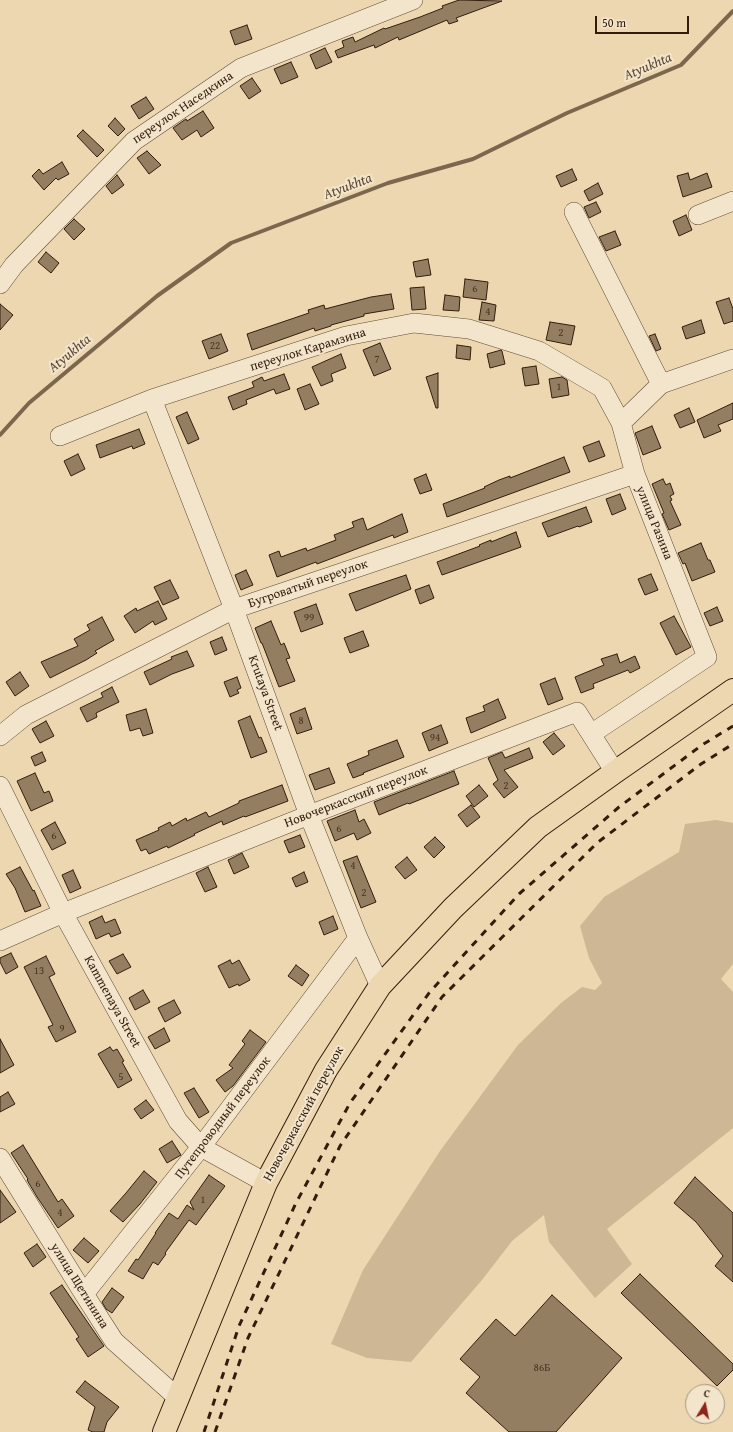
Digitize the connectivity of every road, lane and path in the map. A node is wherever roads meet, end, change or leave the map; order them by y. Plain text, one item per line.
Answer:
1 (412, 0) edge
2 (733, 201) edge
3 (574, 212) dead end
4 (698, 214) dead end
5 (0, 284) edge
6 (733, 359) edge
7 (661, 384) junction
8 (602, 388) joint
9 (152, 399) junction
10 (621, 423) junction
11 (60, 436) dead end
12 (635, 474) junction
13 (234, 609) junction
14 (733, 690) edge
15 (591, 734) junction
16 (0, 736) edge
17 (614, 772) junction
18 (0, 786) edge
19 (309, 815) junction
20 (63, 913) junction
21 (358, 938) junction
22 (0, 941) edge
23 (380, 986) junction
24 (201, 1147) junction
25 (0, 1158) edge
26 (266, 1183) junction
27 (84, 1294) junction
28 (178, 1398) junction
29 (164, 1432) edge

1 - 5 street, переулок Наседкина
2 - 4 street
3 - 7 street
6 - 7 street
7 - 10 street
8 - 9 street, переулок Карамзина
8 - 10 street, улица Разина
9 - 11 street, переулок Карамзина
9 - 13 street, Krutaya Street
10 - 12 street, улица Разина
12 - 13 street, Бугроватый переулок
12 - 15 street, улица Разина
13 - 16 street, Бугроватый переулок
13 - 19 street, Krutaya Street
14 - 17 main road, Новочеркасский переулок
15 - 17 street, Новочеркасский переулок
15 - 19 street, Новочеркасский переулок
17 - 23 main road, Новочеркасский переулок
18 - 20 street, Kammenaya Street
19 - 20 street, Новочеркасский переулок
19 - 21 street, Krutaya Street
20 - 22 street, Новочеркасский переулок
20 - 24 street, Kammenaya Street
21 - 23 street, Krutaya Street
21 - 24 street, Путепроводный переулок
23 - 26 main road, Новочеркасский переулок
24 - 26 street, Kammenaya Street
24 - 27 street, Путепроводный переулок
25 - 27 street, улица Щетинина
26 - 28 main road, Новочеркасский переулок
27 - 28 street, улица Щетинина
28 - 29 main road, Новочеркасский переулок

